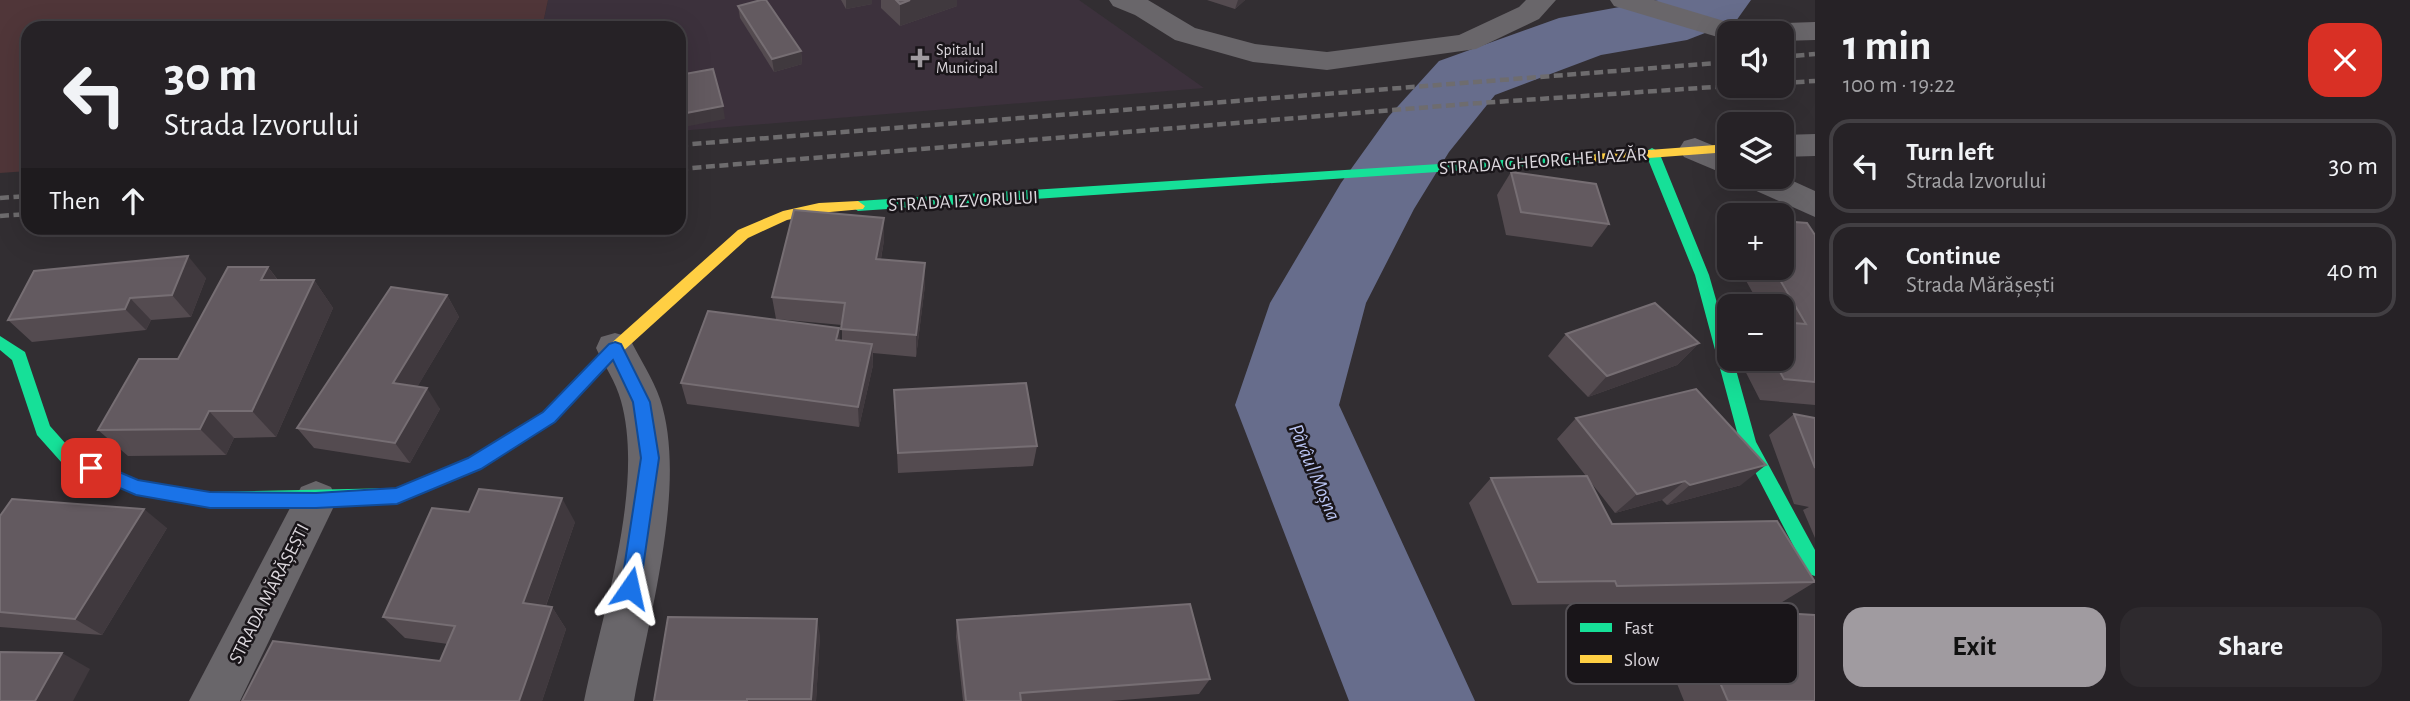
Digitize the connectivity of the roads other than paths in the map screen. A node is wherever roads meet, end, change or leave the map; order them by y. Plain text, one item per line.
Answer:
1 (1123, 0) edge
2 (1542, 0) edge
3 (1625, 0) edge
4 (1815, 31) edge
5 (1815, 145) edge
6 (1794, 146) edge
7 (1717, 148) edge
8 (1695, 149) junction
9 (1652, 152) junction
10 (1717, 159) edge
11 (1358, 176) joint
12 (1781, 189) edge
13 (1815, 205) edge
14 (0, 342) edge
15 (615, 348) junction
16 (316, 500) junction
17 (1815, 568) edge
18 (214, 701) edge
19 (609, 701) edge

1 - 2 street
3 - 4 street
5 - 6 street
7 - 8 street, STRADA GHEORGHE LAZĂR
8 - 9 street, STRADA GHEORGHE LAZĂR
8 - 10 street
9 - 11 street, STRADA GHEORGHE LAZĂR
9 - 17 street
11 - 15 street, STRADA IZVORULUI
12 - 13 street
14 - 16 street, STRADA MĂRĂȘEȘTI
15 - 16 street, STRADA IZVORULUI
15 - 19 street
16 - 18 street, STRADA MĂRĂȘEȘTI

